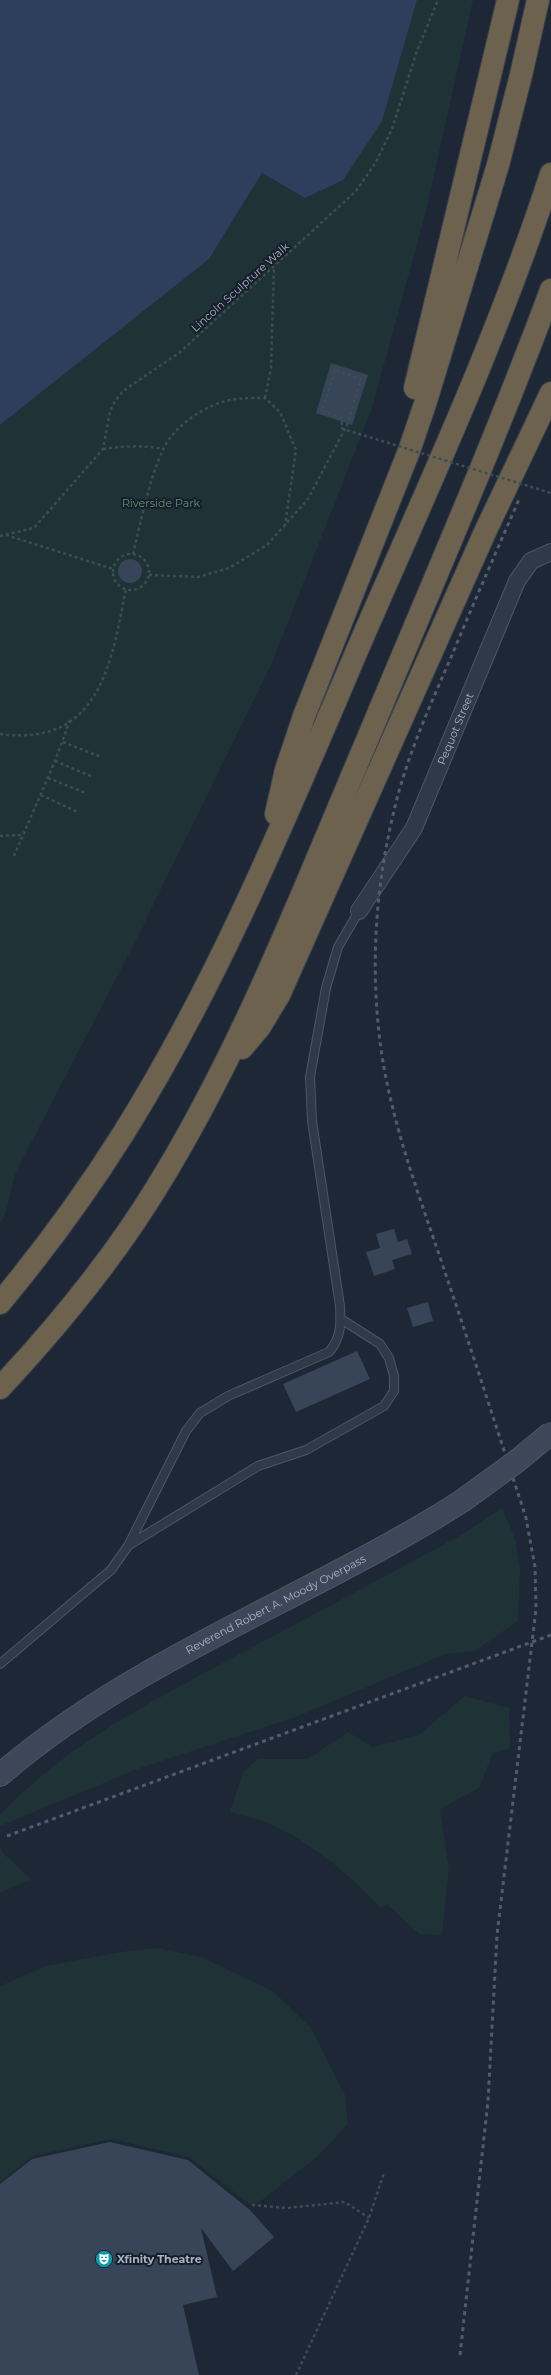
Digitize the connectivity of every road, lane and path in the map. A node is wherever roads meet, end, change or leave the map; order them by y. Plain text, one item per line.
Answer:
1 (438, 0) edge
2 (508, 0) edge
3 (538, 0) edge
4 (551, 174) edge
5 (274, 268) junction
6 (551, 290) edge
7 (551, 393) edge
8 (265, 398) junction
9 (102, 449) junction
10 (164, 449) junction
11 (551, 493) edge
12 (381, 519) junction
13 (285, 525) junction
14 (6, 535) junction
15 (0, 536) edge
16 (551, 552) edge
17 (133, 554) junction
18 (113, 569) junction
19 (149, 575) junction
20 (126, 589) junction
21 (71, 720) junction
22 (0, 734) edge
23 (63, 742) junction
24 (101, 757) dead end
25 (55, 761) junction
26 (93, 777) dead end
27 (48, 778) junction
28 (86, 793) dead end
29 (41, 795) junction
30 (78, 812) dead end
31 (24, 835) junction
32 (0, 836) edge
33 (271, 851) junction
34 (14, 856) dead end
35 (359, 911) joint
36 (221, 1071) junction
37 (0, 1303) edge
38 (341, 1319) junction
39 (0, 1388) edge
40 (551, 1433) edge
41 (128, 1546) junction
42 (0, 1664) edge
43 (0, 1775) edge
44 (384, 2173) dead end
45 (252, 2205) dead end
46 (369, 2218) junction
47 (296, 2375) edge

1 - 5 path, Lincoln Sculpture Walk
2 - 12 highway
3 - 12 highway
4 - 33 highway
5 - 8 path
5 - 9 path, Lincoln Sculpture Walk
6 - 36 highway
7 - 36 highway
8 - 10 path
8 - 13 path
9 - 10 path
9 - 14 path, Lincoln Sculpture Walk
10 - 17 path
11 - 13 path, bridge
12 - 33 highway
13 - 19 path
14 - 15 path, Lincoln Sculpture Walk
14 - 18 path
16 - 35 street, Pequot Street
17 - 18 path
17 - 19 path
18 - 20 path
19 - 20 path
20 - 21 path
21 - 22 path
21 - 23 path
23 - 24 path
23 - 25 path
25 - 26 path
25 - 27 path
27 - 28 path
27 - 29 path
29 - 30 path
29 - 31 path
31 - 32 path
31 - 34 path
33 - 37 highway
35 - 38 lane
36 - 39 highway
38 - 41 lane
38 - 41 lane
40 - 43 main road, Reverend Robert A. Moody Overpass, bridge
41 - 42 lane
44 - 46 path
45 - 46 path
46 - 47 path

